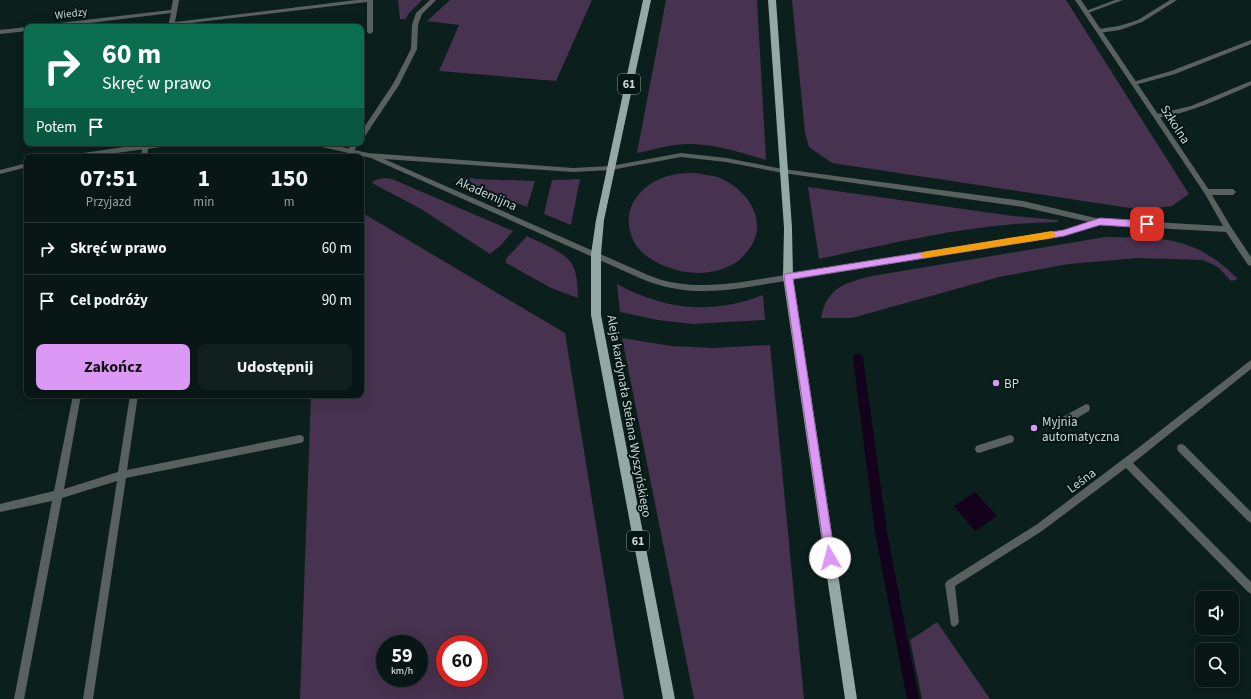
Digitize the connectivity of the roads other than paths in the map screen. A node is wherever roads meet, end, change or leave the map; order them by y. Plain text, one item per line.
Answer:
1 (176, 0) edge
2 (370, 0) edge
3 (433, 0) edge
4 (647, 0) edge
5 (772, 0) edge
6 (1078, 0) edge
7 (1120, 0) edge
8 (1174, 0) edge
9 (174, 11) junction
10 (1086, 12) junction
11 (67, 24) edge
12 (171, 24) edge
13 (186, 24) edge
14 (24, 29) edge
15 (1099, 31) junction
16 (0, 32) edge
17 (370, 32) dead end
18 (1251, 42) edge
19 (1135, 83) junction
20 (1251, 83) edge
21 (1157, 116) junction
22 (364, 133) edge
23 (134, 146) edge
24 (327, 146) edge
25 (354, 146) edge
26 (350, 151) junction
27 (87, 154) edge
28 (364, 154) edge
29 (364, 154) edge
30 (368, 155) junction
31 (24, 166) edge
32 (611, 168) junction
33 (783, 171) junction
34 (0, 172) edge
35 (1207, 192) junction
36 (1233, 192) dead end
37 (1100, 222) junction
38 (1228, 229) junction
39 (596, 254) junction
40 (1251, 263) edge
41 (788, 276) junction
42 (1251, 364) edge
43 (76, 398) edge
44 (134, 398) edge
45 (1086, 408) dead end
46 (1062, 422) dead end
47 (300, 439) dead end
48 (1010, 439) dead end
49 (1181, 448) dead end
50 (979, 449) dead end
51 (1126, 462) junction
52 (122, 475) junction
53 (58, 495) junction
54 (0, 508) edge
55 (1251, 518) edge
56 (1251, 589) edge
57 (954, 622) dead end
58 (19, 699) edge
59 (88, 699) edge
60 (669, 699) edge
61 (851, 699) edge

1 - 9 street
2 - 13 street
2 - 17 street
3 - 22 street
4 - 32 main road, 61
5 - 33 main road
6 - 10 street, Szkolna
7 - 10 street
8 - 15 street
9 - 11 street, Wiedzy
9 - 12 street
10 - 15 street, Szkolna
14 - 16 street
15 - 19 street, Szkolna
18 - 19 street
19 - 21 street, Szkolna
20 - 21 street
21 - 35 street, Szkolna
23 - 27 street
24 - 26 street, Akademijna
25 - 26 street
26 - 28 street, Akademijna
29 - 30 street, Akademijna
30 - 32 street, Akademijna
30 - 39 street, Akademijna
31 - 34 street
32 - 33 street, Akademijna
32 - 39 main road, 61
33 - 37 street, Akademijna
33 - 41 main road
35 - 36 street
35 - 38 street, Szkolna
37 - 38 street
37 - 41 street, Akademijna
38 - 40 street, Szkolna
39 - 41 street, Akademijna
39 - 60 main road, Aleja kardynała Stefana Wyszyńskiego / 61
41 - 61 main road
42 - 51 street, Leśna
43 - 53 street
44 - 52 street
45 - 46 street
47 - 52 street
48 - 50 street
49 - 55 street
51 - 56 street
51 - 57 street, Leśna
52 - 53 street
52 - 59 street
53 - 54 street
53 - 58 street

